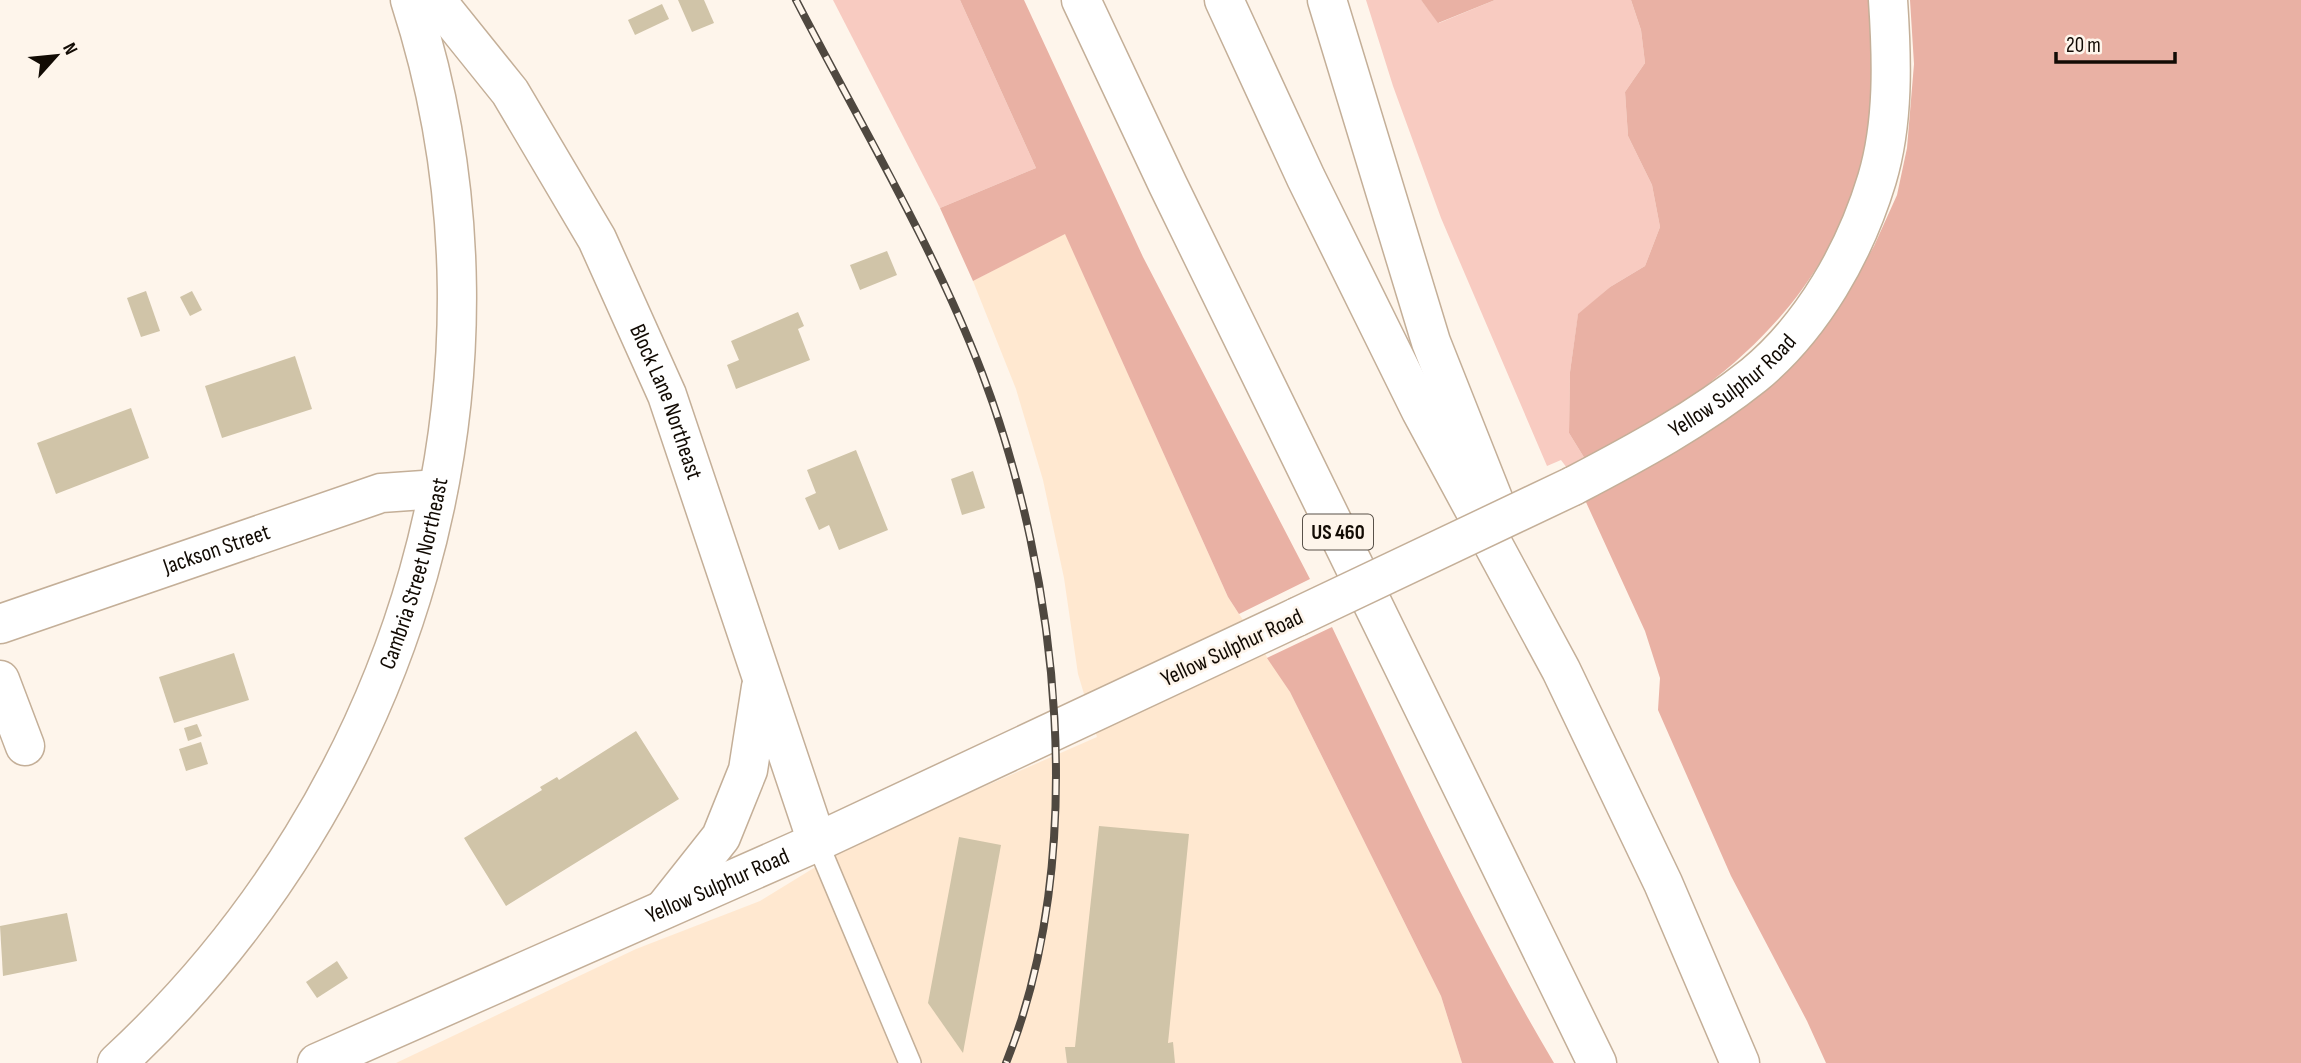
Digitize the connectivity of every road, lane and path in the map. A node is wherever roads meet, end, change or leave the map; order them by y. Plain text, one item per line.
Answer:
1 (410, 0) edge
2 (436, 0) edge
3 (1082, 0) edge
4 (1224, 0) edge
5 (1327, 0) edge
6 (1888, 0) edge
7 (438, 489) junction
8 (0, 624) edge
9 (1561, 670) junction
10 (762, 678) junction
11 (0, 680) edge
12 (24, 746) dead end
13 (817, 842) junction
14 (664, 909) junction
15 (117, 1063) edge
16 (317, 1063) edge
17 (910, 1063) edge
18 (1597, 1063) edge
19 (1740, 1063) edge

1 - 7 main road, Cambria Street Northeast
2 - 10 main road, Block Lane Northeast
3 - 18 main road, US 460
4 - 9 main road
5 - 9 main road
6 - 13 main road, Yellow Sulphur Road, bridge
7 - 8 main road, Jackson Street
7 - 15 main road, Cambria Street Northeast
9 - 19 main road
10 - 13 main road, Block Lane Northeast
10 - 14 main road
11 - 12 main road
13 - 14 main road, Yellow Sulphur Road
13 - 17 lane
14 - 16 main road, Yellow Sulphur Road

